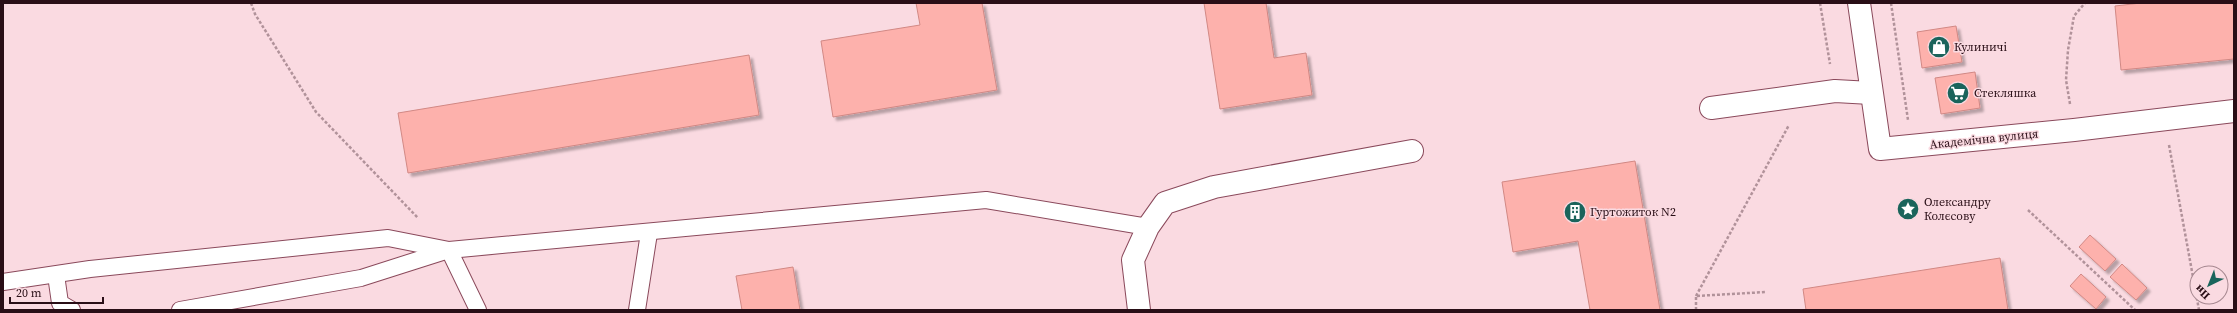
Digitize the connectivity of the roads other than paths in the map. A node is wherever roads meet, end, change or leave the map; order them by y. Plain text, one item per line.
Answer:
1 (1859, 3) edge
2 (1871, 93) junction
3 (1711, 108) dead end
4 (2234, 111) edge
5 (1412, 151) dead end
6 (1148, 227) junction
7 (649, 232) junction
8 (449, 250) junction
9 (56, 275) junction
10 (3, 282) edge
11 (72, 310) edge
12 (180, 310) edge
13 (478, 310) edge
14 (637, 310) edge
15 (1139, 310) edge

1 - 2 street, Академічна вулиця
2 - 3 street
2 - 4 street, Академічна вулиця
5 - 6 street
6 - 7 lane
6 - 15 street
7 - 8 lane
7 - 14 lane
8 - 9 lane
8 - 12 lane
8 - 13 lane
9 - 10 lane
9 - 11 lane

